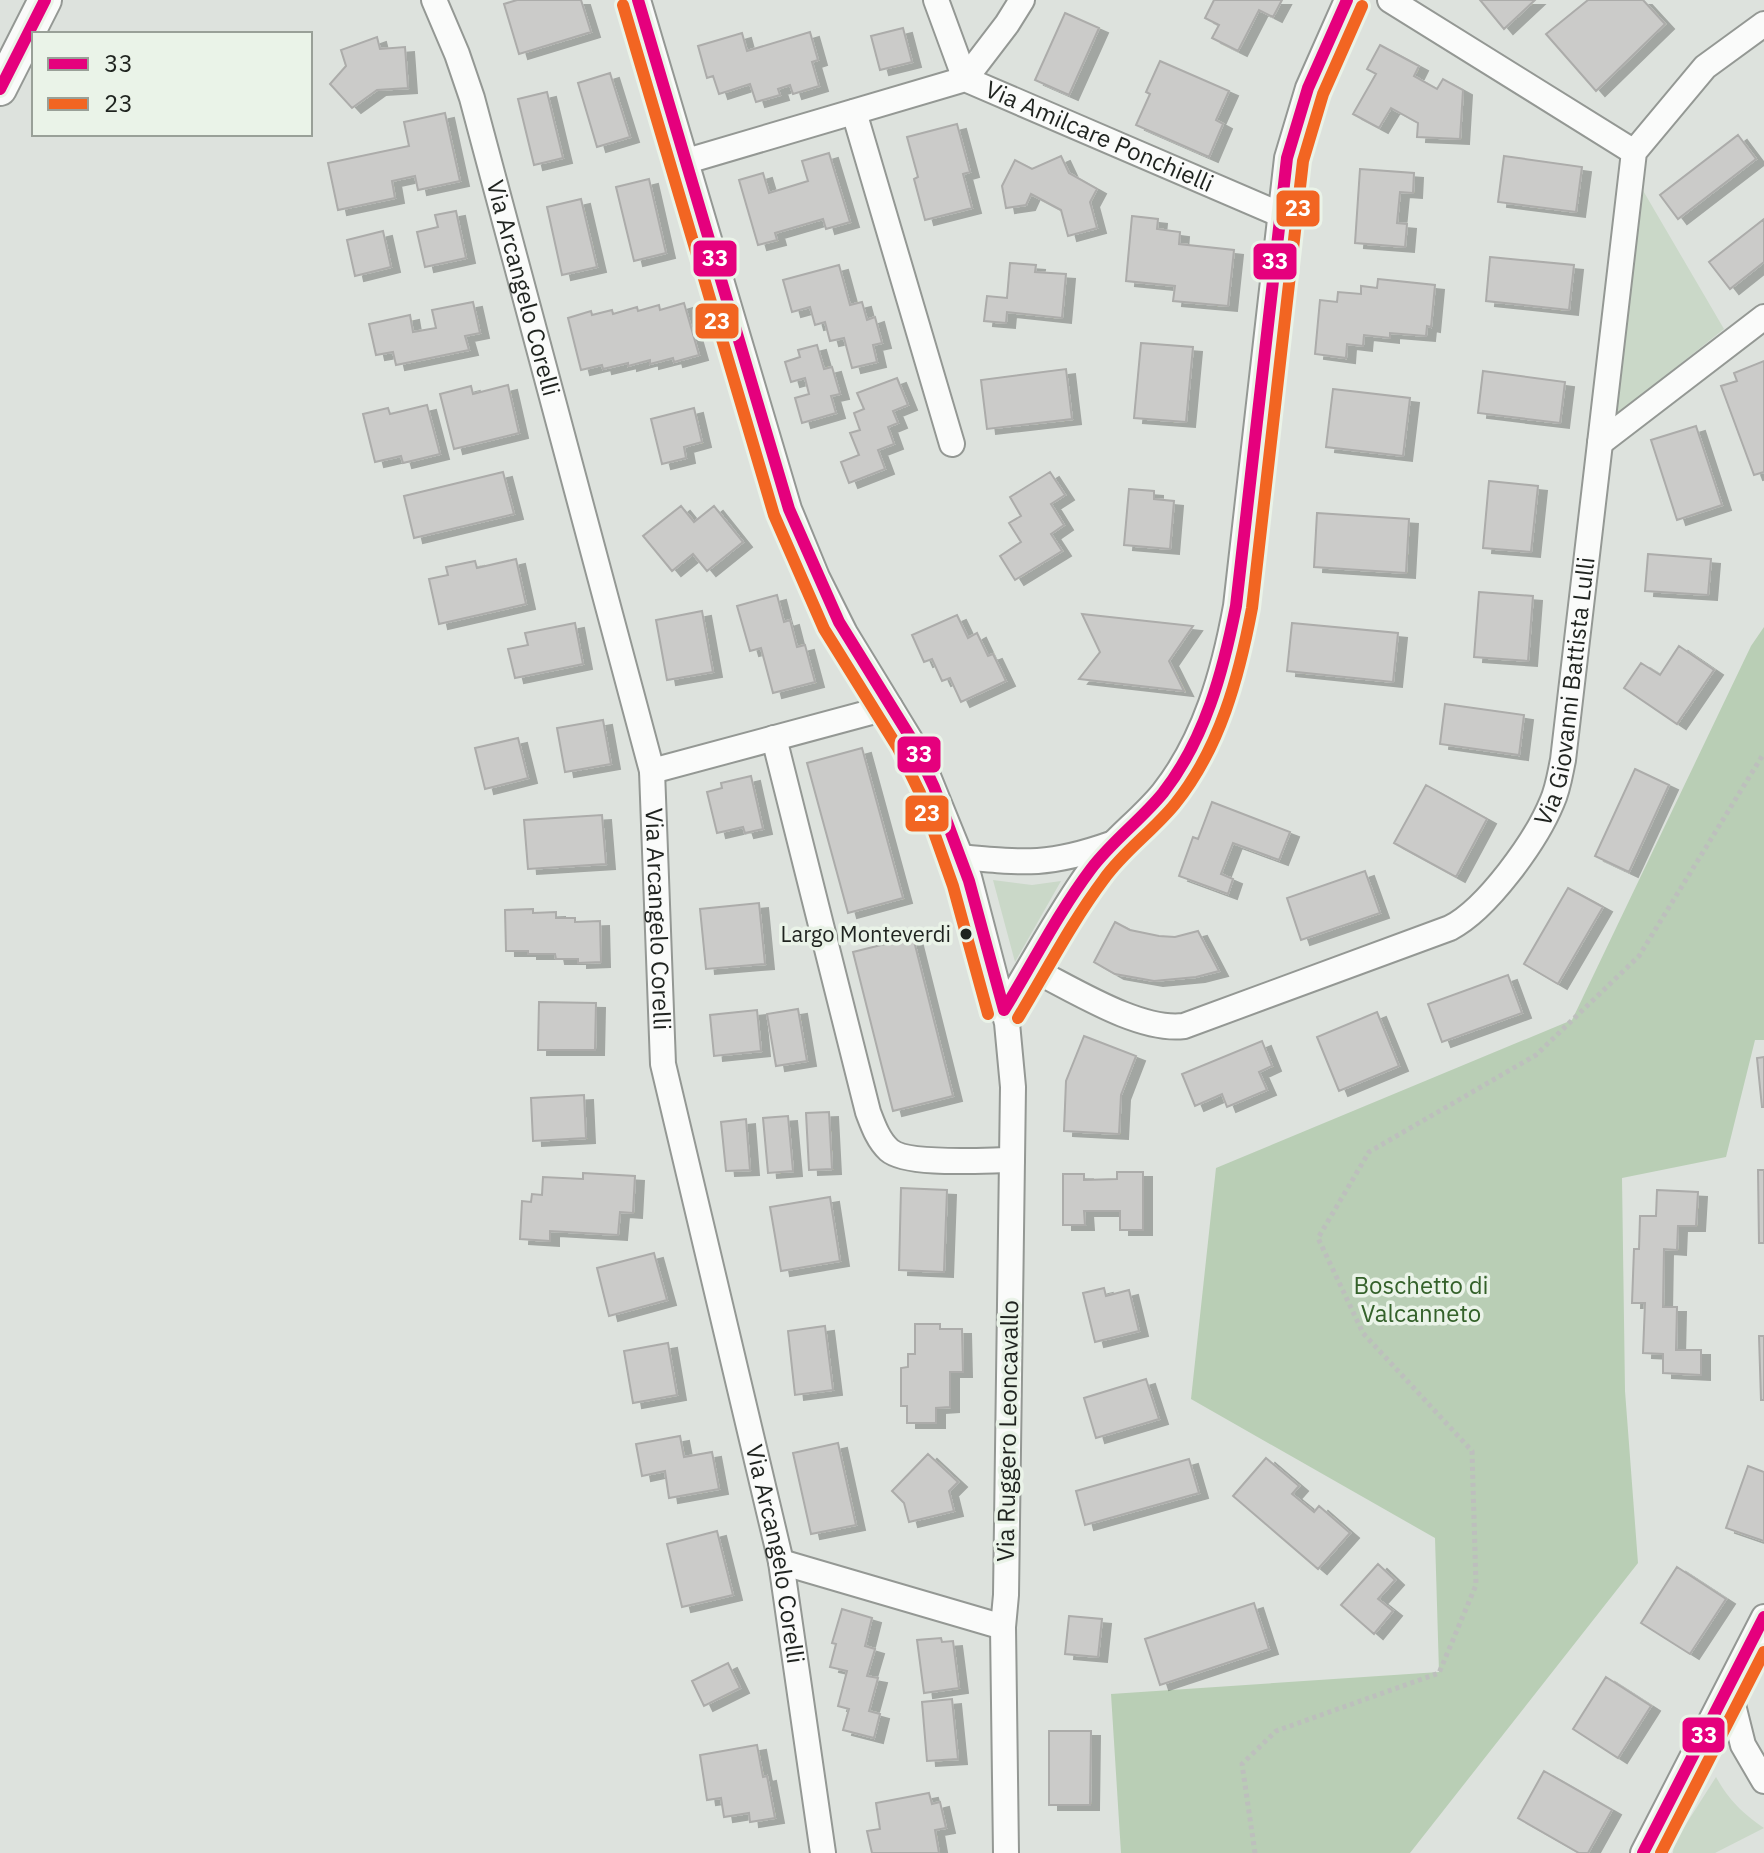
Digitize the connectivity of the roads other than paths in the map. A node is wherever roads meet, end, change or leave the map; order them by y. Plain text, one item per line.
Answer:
1 (45, 0) edge
2 (638, 0) edge
3 (936, 0) edge
4 (1022, 0) edge
5 (1347, 0) edge
6 (1390, 0) edge
7 (436, 1) edge
8 (1764, 24) edge
9 (965, 79) junction
10 (0, 89) edge
11 (854, 112) junction
12 (1634, 152) junction
13 (687, 161) junction
14 (1279, 214) junction
15 (1764, 317) edge
16 (1600, 443) junction
17 (952, 444) dead end
18 (890, 707) junction
19 (774, 738) junction
20 (652, 771) junction
21 (1111, 844) junction
22 (961, 857) junction
23 (1030, 968) junction
24 (1004, 1010) junction
25 (1012, 1160) junction
26 (781, 1562) junction
27 (1764, 1617) edge
28 (1003, 1627) junction
29 (1729, 1689) junction
30 (1764, 1781) edge
31 (823, 1853) edge
32 (1006, 1853) edge
33 (1643, 1853) edge

1 - 10 main road
2 - 13 street, Via Ruggero Leoncavallo
3 - 9 street
4 - 9 street
5 - 14 street
6 - 12 street
7 - 20 street, Via Arcangelo Corelli
8 - 12 street
9 - 11 street, Via Amilcare Ponchielli
9 - 14 street, Via Amilcare Ponchielli
11 - 13 street, Via Amilcare Ponchielli
11 - 17 street
12 - 16 street, Via Giovanni Battista Lulli
13 - 18 street, Via Ruggero Leoncavallo
14 - 21 street
15 - 16 street
16 - 23 street, Via Giovanni Battista Lulli
18 - 19 street
18 - 22 street, Via Ruggero Leoncavallo
19 - 20 street
19 - 25 street
20 - 26 street, Via Arcangelo Corelli
21 - 22 street
21 - 23 street
22 - 24 street, Via Ruggero Leoncavallo
23 - 24 street
24 - 25 street, Via Ruggero Leoncavallo
25 - 28 street, Via Ruggero Leoncavallo
26 - 28 street
26 - 31 street, Via Arcangelo Corelli
27 - 29 street
28 - 32 street, Via Ruggero Leoncavallo
29 - 30 street
29 - 33 street

